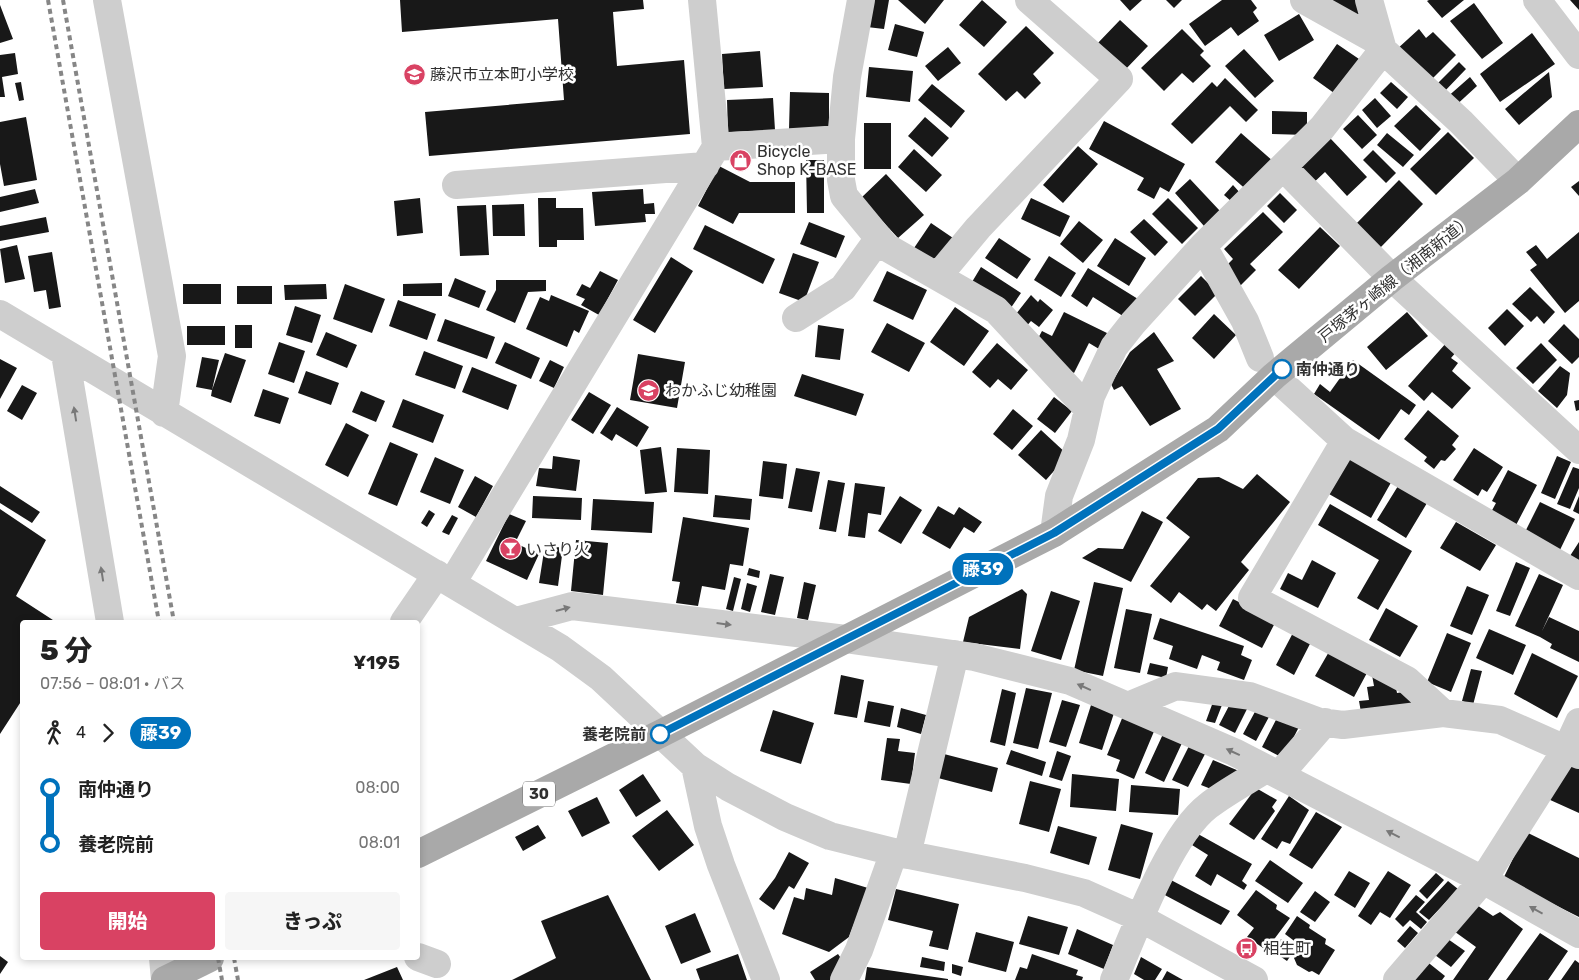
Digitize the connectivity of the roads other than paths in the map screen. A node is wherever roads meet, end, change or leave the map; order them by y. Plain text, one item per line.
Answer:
1 (107, 0) edge
2 (702, 0) edge
3 (861, 0) edge
4 (1029, 0) edge
5 (1304, 0) edge
6 (1369, 0) edge
7 (1536, 0) edge
8 (1382, 46) junction
9 (1579, 55) edge
10 (1579, 124) edge
11 (841, 138) junction
12 (711, 157) junction
13 (1283, 167) junction
14 (1518, 181) junction
15 (456, 185) dead end
16 (879, 238) junction
17 (1203, 246) junction
18 (938, 276) junction
19 (1392, 278) junction
20 (0, 313) edge
21 (796, 318) dead end
22 (65, 354) junction
23 (1267, 367) junction
24 (1088, 410) junction
25 (164, 413) junction
26 (1345, 441) junction
27 (1579, 450) edge
28 (1054, 533) junction
29 (1579, 576) edge
30 (444, 578) junction
31 (110, 620) edge
32 (406, 620) edge
33 (516, 621) junction
34 (846, 639) junction
35 (955, 654) junction
36 (1128, 706) junction
37 (1443, 713) junction
38 (1325, 722) junction
39 (1579, 722) edge
40 (660, 734) junction
41 (1573, 752) edge
42 (695, 766) junction
43 (1272, 772) junction
44 (420, 853) edge
45 (901, 853) junction
46 (1483, 880) junction
47 (1140, 918) junction
48 (1579, 934) edge
49 (163, 960) edge
50 (206, 960) edge
51 (165, 980) edge
52 (766, 980) edge
53 (844, 980) edge
54 (1114, 980) edge
55 (1254, 980) edge
56 (1397, 980) edge

1 - 25 street
2 - 12 street
3 - 11 street
4 - 18 street
5 - 8 street
6 - 8 street
7 - 9 street
8 - 13 street
8 - 14 street
10 - 14 main road, 戸塚茅ヶ崎線（湘南新道） / 30
11 - 12 street
11 - 16 street
12 - 15 street
12 - 30 street
13 - 17 street
13 - 19 street
14 - 19 main road, 戸塚茅ヶ崎線（湘南新道） / 30
16 - 18 street
16 - 21 street
17 - 23 street
17 - 24 street
18 - 24 street
19 - 23 main road, 戸塚茅ヶ崎線（湘南新道） / 30
19 - 27 street
20 - 22 street
22 - 25 street
31 -> 22 street
23 - 26 street
23 - 28 main road, 戸塚茅ヶ崎線（湘南新道） / 30
24 - 28 street
25 - 30 street
26 - 29 street
26 - 37 street
28 - 34 main road, 戸塚茅ヶ崎線（湘南新道） / 30
30 - 32 street
30 - 33 street
33 -> 34 street
33 - 40 street
34 - 35 street
34 - 40 main road, 戸塚茅ヶ崎線（湘南新道） / 30
36 -> 35 street
35 - 45 street
36 - 38 street
43 -> 36 street
37 - 38 street
37 - 41 street
38 - 43 street
39 - 41 street
40 - 42 street
40 - 44 main road, 戸塚茅ヶ崎線（湘南新道） / 30
41 - 46 street
42 - 45 street
42 - 52 street
46 -> 43 street
43 - 47 street
45 - 47 street
45 - 53 street
48 -> 46 street
46 - 56 street
47 - 54 street
47 - 55 street
49 - 51 street
50 - 51 main road

